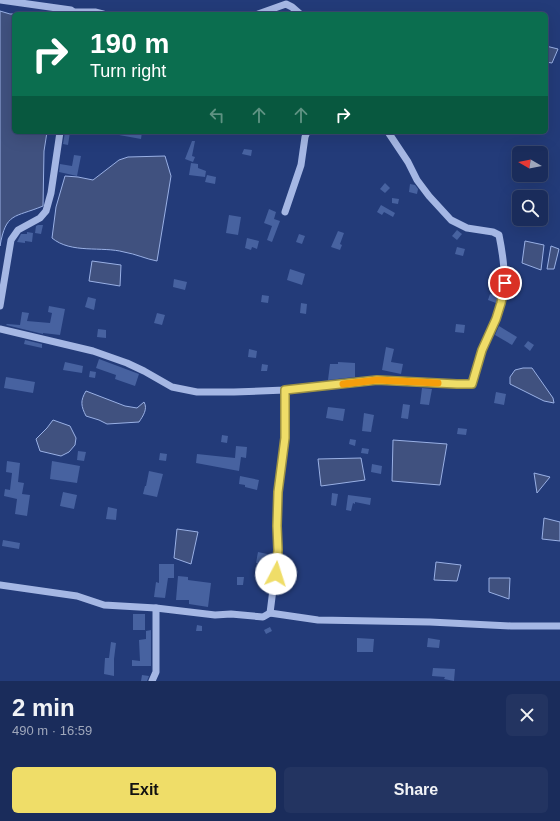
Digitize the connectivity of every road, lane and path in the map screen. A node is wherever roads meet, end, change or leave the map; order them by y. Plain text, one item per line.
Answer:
1 (0, 0) edge
2 (282, 2) edge
3 (74, 12) edge
4 (262, 12) edge
5 (298, 12) edge
6 (60, 134) edge
7 (306, 134) edge
8 (389, 134) edge
9 (285, 212) dead end
10 (0, 306) edge
11 (0, 329) edge
12 (285, 390) junction
13 (0, 585) edge
14 (156, 608) junction
15 (270, 614) junction
16 (560, 626) edge
17 (152, 681) edge

1 - 3 street
2 - 4 street
2 - 5 street
6 - 10 street
7 - 9 street
8 - 12 street
11 - 12 street
12 - 15 street
13 - 14 street
14 - 15 street
14 - 17 street
15 - 16 street

